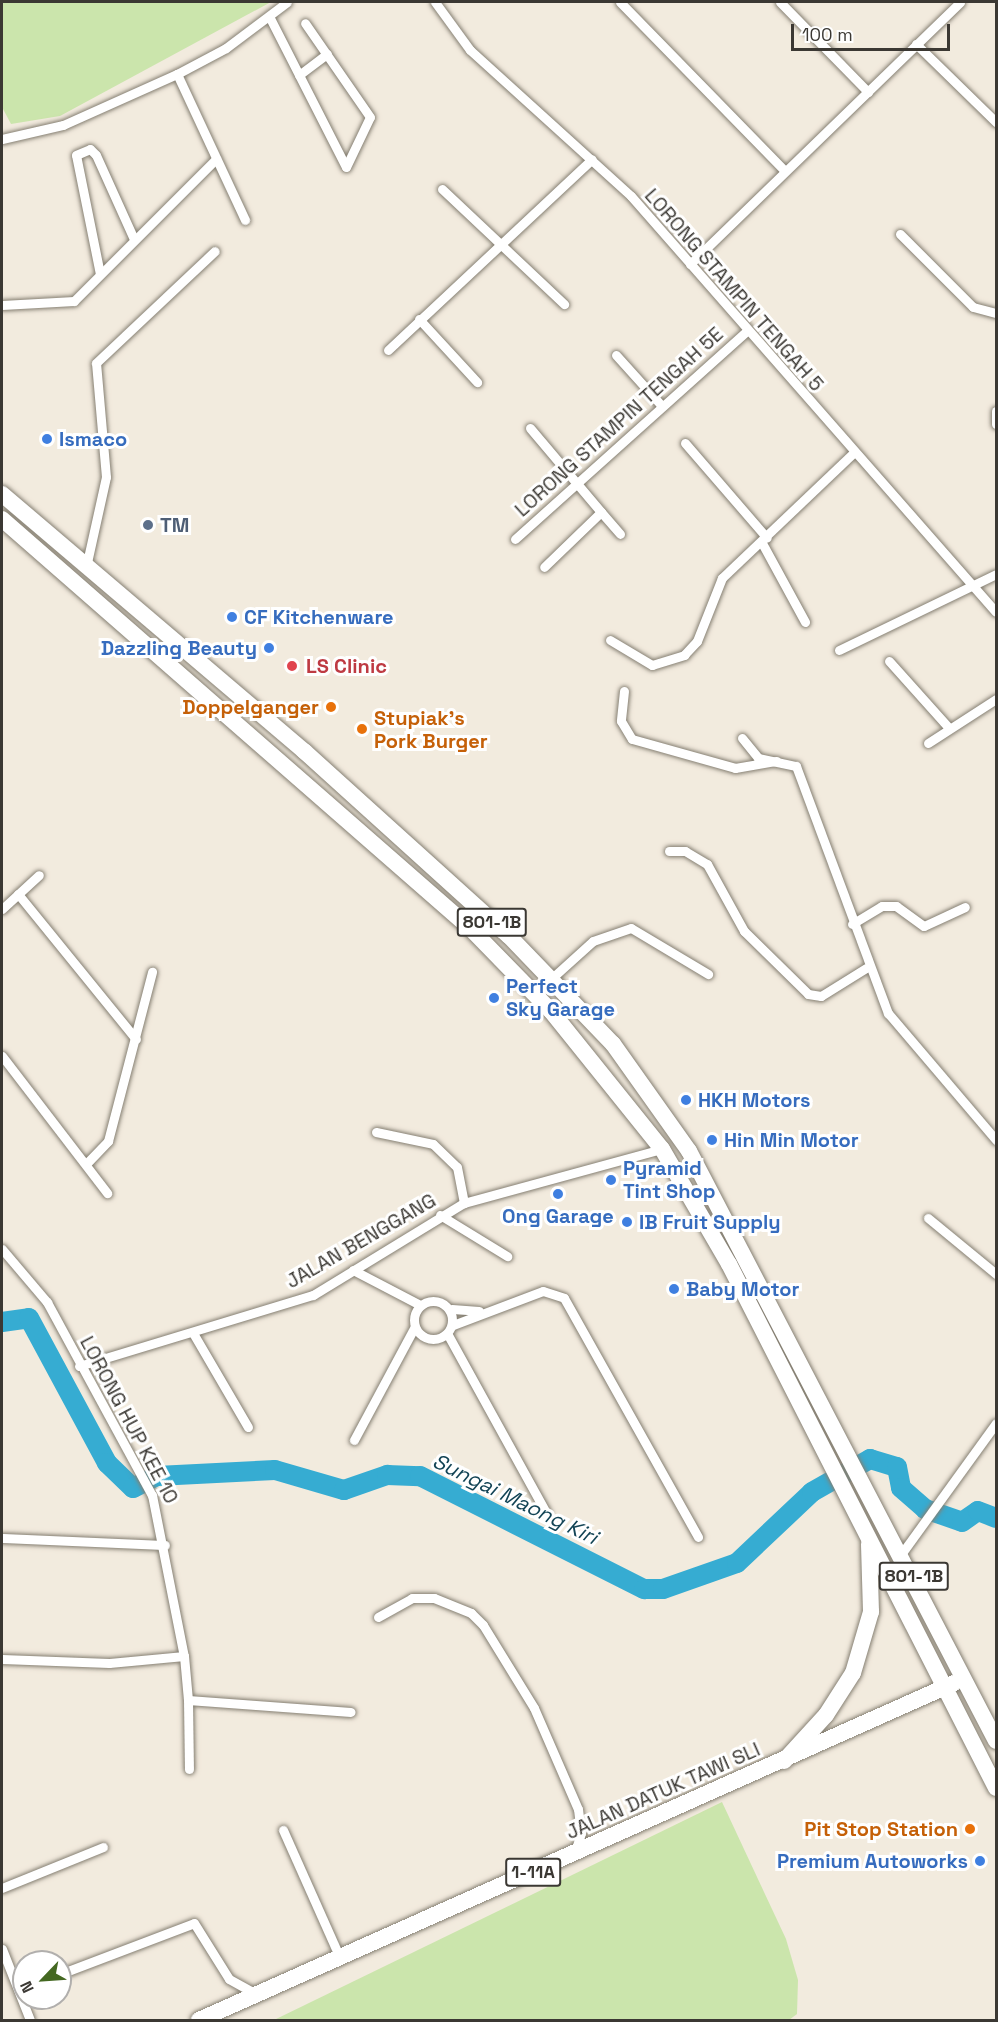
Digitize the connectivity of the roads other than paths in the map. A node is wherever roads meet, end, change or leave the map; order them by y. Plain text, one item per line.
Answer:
1 (287, 2) edge
2 (435, 2) edge
3 (620, 2) edge
4 (780, 2) edge
5 (960, 2) edge
6 (270, 18) junction
7 (305, 23) dead end
8 (916, 44) junction
9 (327, 54) junction
10 (177, 74) junction
11 (299, 75) junction
12 (868, 92) junction
13 (996, 122) edge
14 (2, 139) edge
15 (216, 159) junction
16 (592, 159) junction
17 (785, 171) junction
18 (442, 189) dead end
19 (244, 220) dead end
20 (900, 234) dead end
21 (133, 237) junction
22 (505, 244) junction
23 (215, 251) dead end
24 (690, 264) junction
25 (100, 274) junction
26 (564, 304) dead end
27 (2, 305) edge
28 (996, 313) edge
29 (419, 319) junction
30 (746, 332) junction
31 (388, 350) dead end
32 (616, 355) dead end
33 (477, 382) dead end
34 (662, 406) junction
35 (996, 411) edge
36 (996, 424) edge
37 (530, 428) dead end
38 (685, 443) dead end
39 (852, 454) junction
40 (577, 483) junction
41 (2, 494) edge
42 (601, 512) junction
43 (2, 519) edge
44 (620, 534) dead end
45 (515, 539) dead end
46 (765, 540) junction
47 (86, 567) junction
48 (544, 567) dead end
49 (996, 574) edge
50 (973, 585) junction
51 (996, 612) edge
52 (805, 622) dead end
53 (610, 640) dead end
54 (839, 650) dead end
55 (889, 661) dead end
56 (624, 691) dead end
57 (996, 699) edge
58 (948, 728) junction
59 (741, 738) dead end
60 (928, 743) dead end
61 (778, 760) junction
62 (669, 851) dead end
63 (39, 875) dead end
64 (18, 894) junction
65 (965, 907) dead end
66 (2, 909) edge
67 (852, 924) junction
68 (866, 968) junction
69 (152, 972) dead end
70 (708, 975) dead end
71 (552, 978) junction
72 (136, 1039) junction
73 (2, 1056) edge
74 (376, 1132) dead end
75 (996, 1140) edge
76 (662, 1149) junction
77 (86, 1164) junction
78 (107, 1193) dead end
79 (464, 1203) junction
80 (440, 1215) junction
81 (928, 1218) dead end
82 (2, 1249) edge
83 (507, 1256) dead end
84 (353, 1270) junction
85 (996, 1274) edge
86 (415, 1308) junction
87 (452, 1309) junction
88 (479, 1311) junction
89 (453, 1325) junction
90 (414, 1328) junction
91 (193, 1333) junction
92 (448, 1335) junction
93 (79, 1366) junction
94 (996, 1423) edge
95 (248, 1427) dead end
96 (354, 1440) dead end
97 (547, 1515) dead end
98 (869, 1536) junction
99 (698, 1537) dead end
100 (2, 1538) edge
101 (165, 1545) junction
102 (902, 1553) junction
103 (378, 1617) dead end
104 (943, 1634) junction
105 (184, 1656) junction
106 (930, 1656) junction
107 (2, 1659) edge
108 (966, 1678) junction
109 (946, 1687) junction
110 (188, 1700) junction
111 (351, 1712) dead end
112 (996, 1741) edge
113 (784, 1761) junction
114 (189, 1769) dead end
115 (996, 1788) edge
116 (283, 1830) dead end
117 (103, 1847) dead end
118 (574, 1854) junction
119 (2, 1888) edge
120 (2, 1950) edge
121 (339, 1956) junction
122 (72, 1969) edge
123 (12, 1971) edge
124 (260, 1994) junction
125 (199, 2020) edge

1 - 6 street
2 - 16 street, LORONG STAMPIN TENGAH 5
3 - 17 street
4 - 12 street
5 - 8 street
6 - 10 street
6 - 11 street
7 - 9 street
8 - 12 street
8 - 13 street
9 - 11 street
9 - 11 street
10 - 14 street
10 - 15 street
12 - 17 street
15 - 19 street
15 - 21 street
16 - 22 street
16 - 24 street, LORONG STAMPIN TENGAH 5
17 - 24 street
18 - 22 street
20 - 28 street
21 - 25 street
21 - 25 street
22 - 26 street
22 - 29 street
23 - 47 street
24 - 30 street, LORONG STAMPIN TENGAH 5
25 - 27 street
29 - 31 street
29 - 33 street
30 - 34 street, LORONG STAMPIN TENGAH 5E
30 - 39 street, LORONG STAMPIN TENGAH 5
32 - 34 street
34 - 40 street, LORONG STAMPIN TENGAH 5E
35 - 36 street
37 - 40 street
38 - 46 street
39 - 46 street
39 - 50 street, LORONG STAMPIN TENGAH 5
40 - 42 street
40 - 45 street, LORONG STAMPIN TENGAH 5E
41 - 47 highway, 801-1B
42 - 44 street
42 - 48 street
43 - 76 highway
46 - 52 street
46 - 53 street
47 - 71 highway, 801-1B
49 - 50 street
50 - 51 street, LORONG STAMPIN TENGAH 5
50 - 54 street
55 - 58 street
56 - 61 street
57 - 58 street
58 - 60 street
59 - 61 street
61 - 67 street
62 - 68 street
63 - 64 street
64 - 66 street
64 - 72 street
65 - 67 street
67 - 68 street
68 - 75 street
69 - 72 street
70 - 71 street
71 - 102 highway, 801-1B
72 - 77 street
73 - 77 street
74 - 79 street
76 - 79 street, JALAN BENGGANG
76 - 98 highway
77 - 78 street
79 - 80 street, JALAN BENGGANG
80 - 83 street
80 - 84 street, JALAN BENGGANG
81 - 85 street
82 - 93 street, LORONG HUP KEE 10
84 - 86 street
84 - 91 street, JALAN BENGGANG
86 - 87 street
86 - 90 street
87 - 88 street
87 - 89 street
88 - 89 street
88 - 99 street
89 - 92 street
90 - 92 street
90 - 96 street
91 - 93 street, JALAN BENGGANG
91 - 95 street
92 - 97 street
93 - 101 street, LORONG HUP KEE 10
94 - 102 street
98 - 106 highway
98 - 113 highway
100 - 101 street
101 - 105 street, LORONG HUP KEE 10
102 - 104 highway, 801-1B
103 - 118 street
104 - 106 highway
104 - 108 highway, 801-1B
105 - 107 street
105 - 110 street, LORONG HUP KEE 10
106 - 109 highway
108 - 109 highway, JALAN DATUK TAWI SLI / 1-11A
108 - 112 highway
109 - 113 highway, JALAN DATUK TAWI SLI / 1-11A
109 - 115 highway
110 - 111 street
110 - 114 street, LORONG HUP KEE 10
113 - 118 highway, JALAN DATUK TAWI SLI / 1-11A
116 - 121 street
117 - 119 street
118 - 121 highway, JALAN DATUK TAWI SLI / 1-11A
120 - 123 street
121 - 124 highway, JALAN DATUK TAWI SLI / 1-11A
122 - 124 street
124 - 125 highway, JALAN DATUK TAWI SLI / 1-11A

